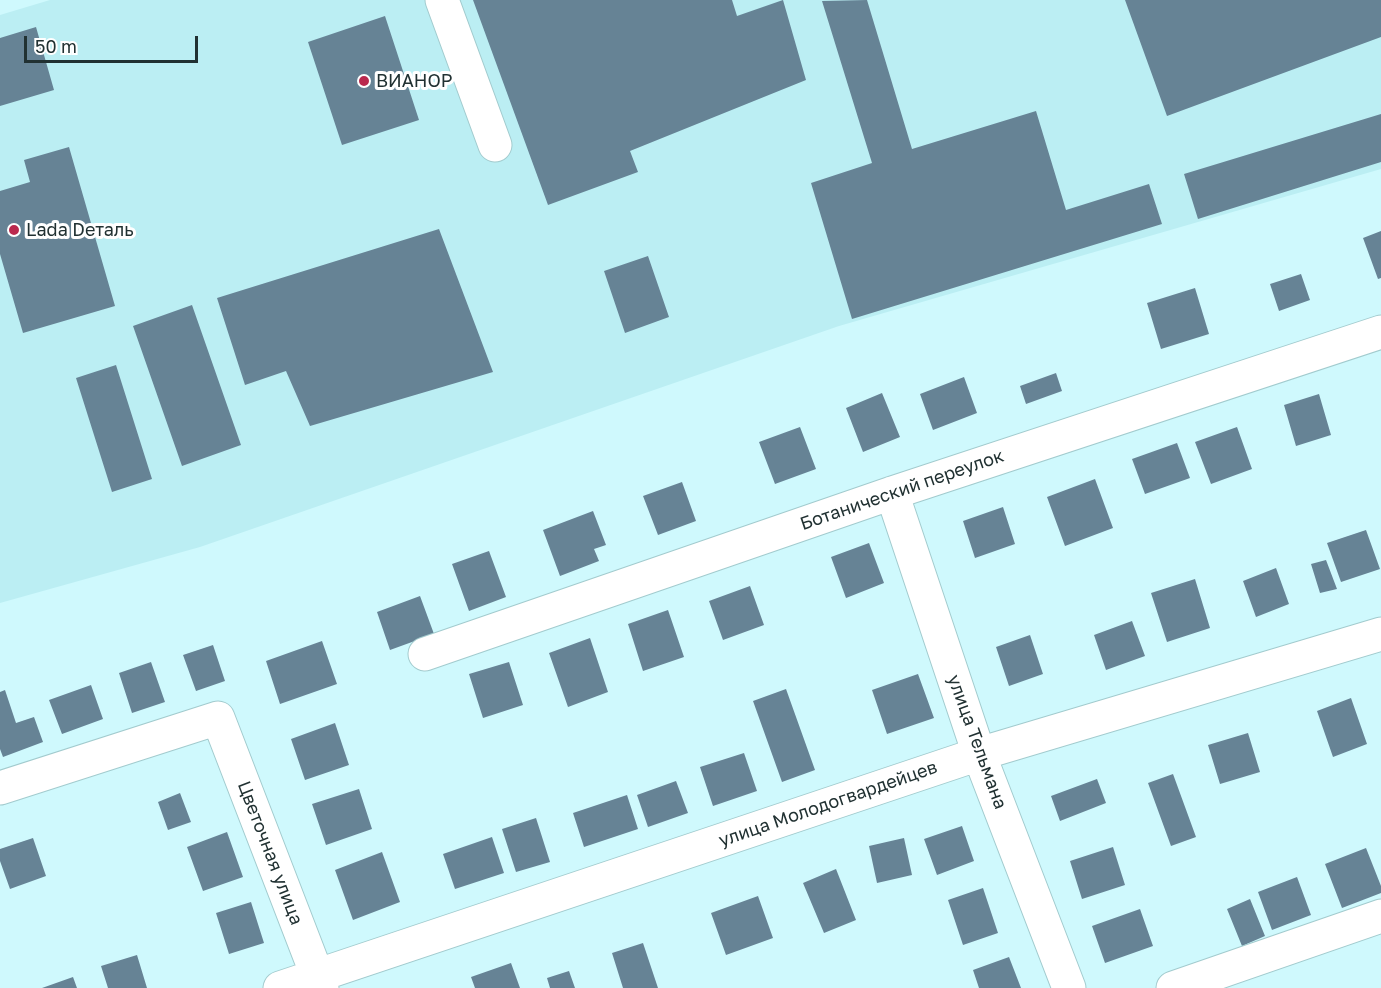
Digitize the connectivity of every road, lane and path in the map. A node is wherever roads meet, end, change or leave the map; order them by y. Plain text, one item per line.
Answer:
1 (442, 0) edge
2 (495, 145) dead end
3 (1381, 332) edge
4 (892, 493) junction
5 (1381, 634) edge
6 (425, 654) dead end
7 (979, 754) junction
8 (0, 788) edge
9 (1381, 916) edge
10 (320, 982) edge
11 (280, 988) edge
12 (1069, 988) edge
13 (1173, 988) edge

1 - 2 street
3 - 4 street, Ботанический переулок
4 - 6 street, Ботанический переулок
4 - 7 street, улица Тельмана
5 - 7 street, улица Молодогвардейцев
7 - 10 street, улица Молодогвардейцев
7 - 12 street, улица Тельмана
8 - 10 street, Цветочная улица
9 - 13 street
10 - 11 street, улица Молодогвардейцев

